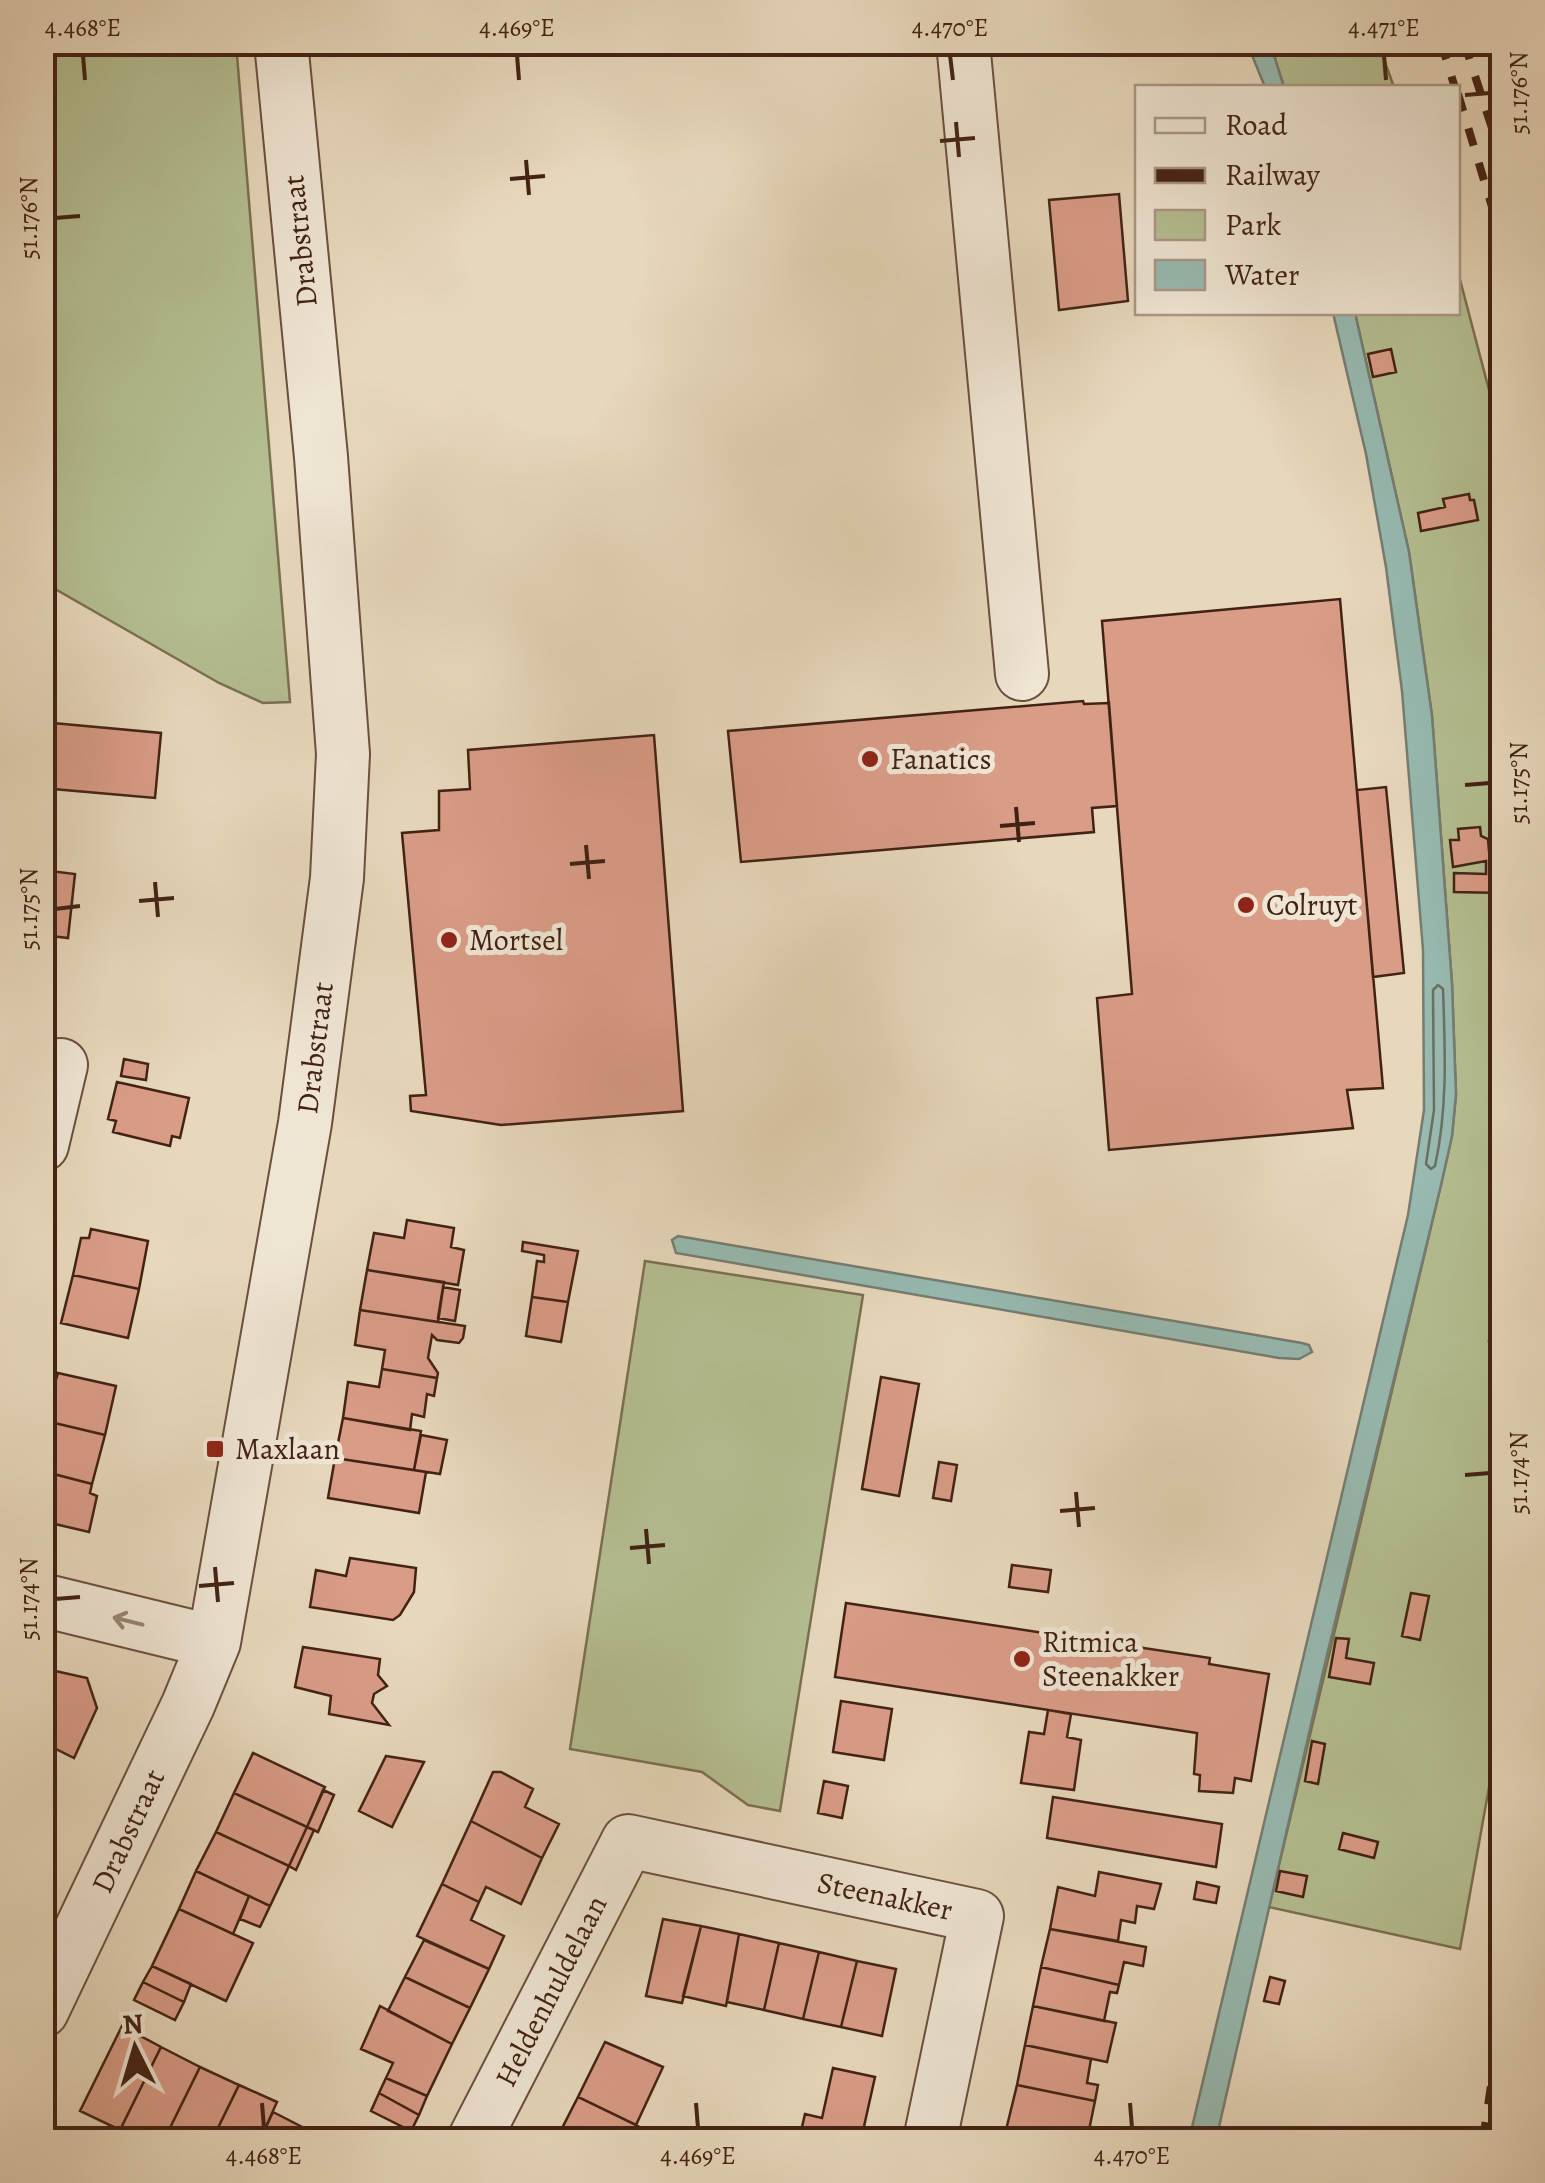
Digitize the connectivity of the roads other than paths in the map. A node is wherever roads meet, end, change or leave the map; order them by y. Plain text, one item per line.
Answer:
1 (281, 42) edge
2 (963, 42) edge
3 (1022, 674) dead end
4 (61, 1065) dead end
5 (42, 1145) edge
6 (42, 1600) edge
7 (214, 1642) junction
8 (628, 1840) joint
9 (42, 2011) edge
10 (474, 2140) edge
11 (930, 2140) edge

1 - 7 street, Drabstraat
2 - 3 street
4 - 5 street
7 -> 6 street
7 - 9 street, Drabstraat
8 - 10 street, Heldenhuldelaan
8 - 11 street, Steenakker

